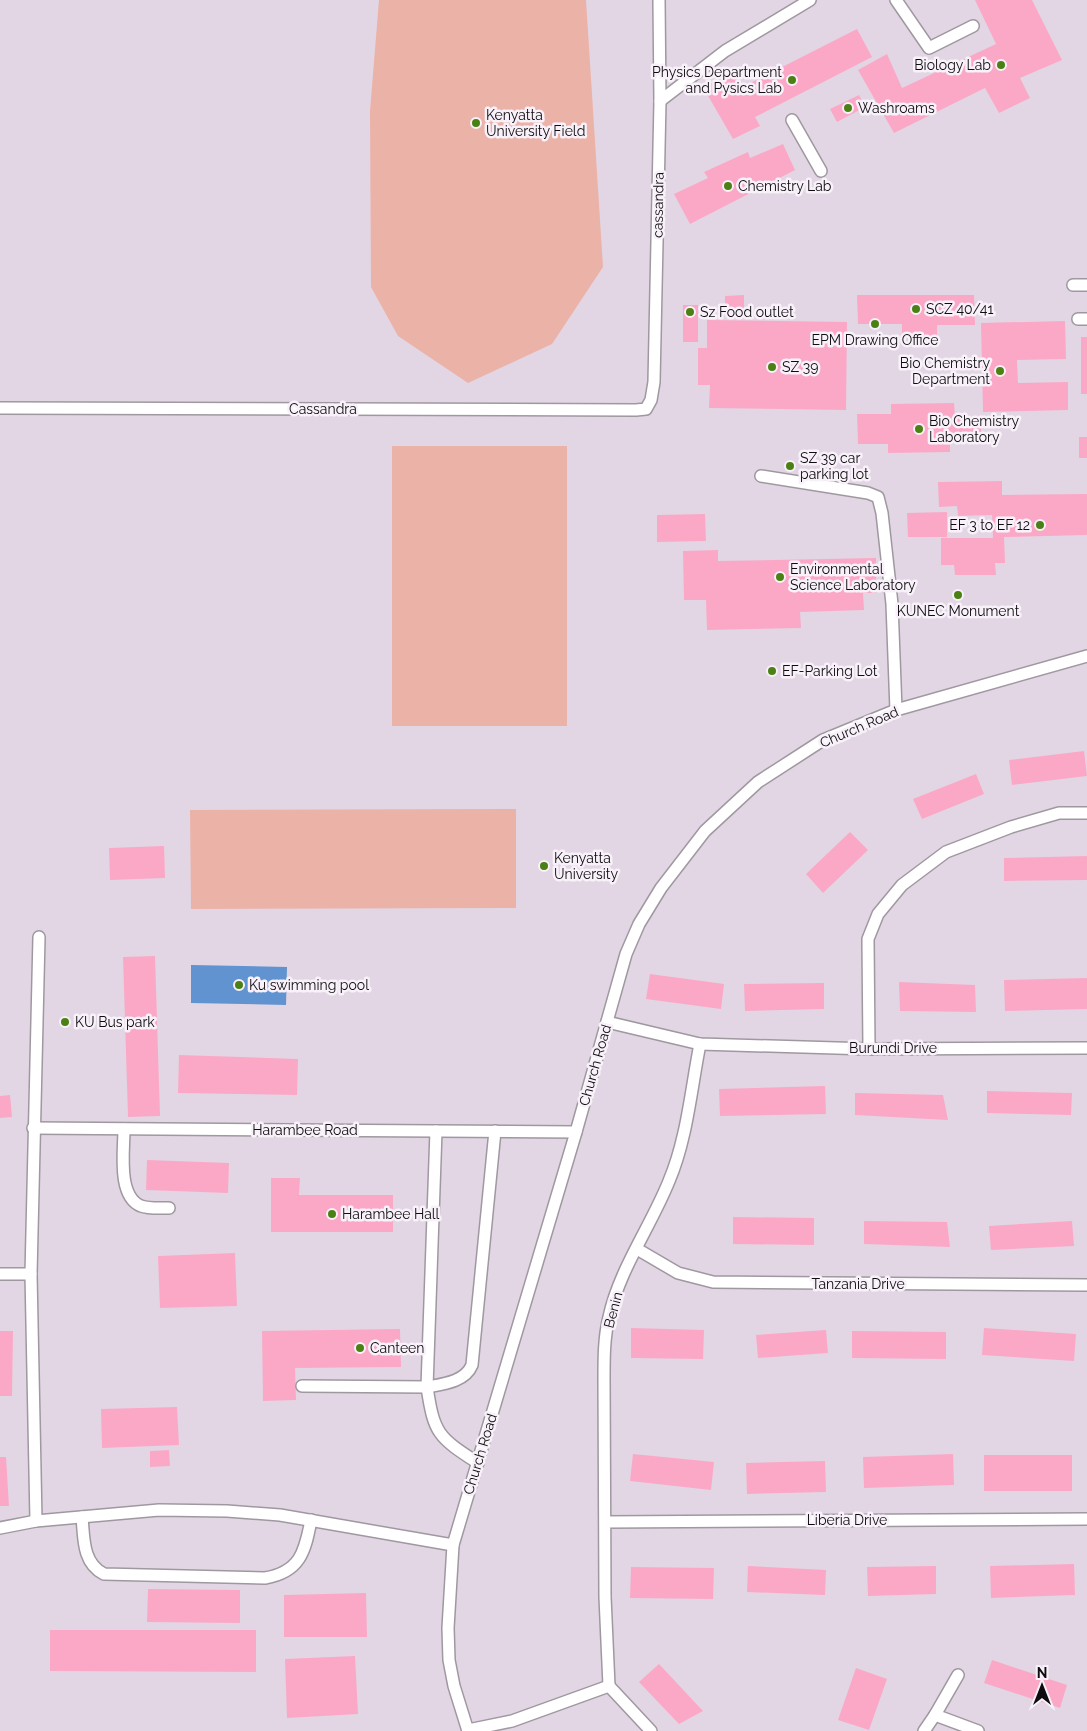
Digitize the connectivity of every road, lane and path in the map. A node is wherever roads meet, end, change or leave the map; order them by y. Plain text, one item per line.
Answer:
1 (659, 0) edge
2 (810, 0) edge
3 (896, 0) edge
4 (973, 26) dead end
5 (660, 101) junction
6 (792, 120) dead end
7 (820, 171) dead end
8 (1073, 285) dead end
9 (1087, 286) edge
10 (0, 408) edge
11 (646, 408) joint
12 (761, 476) dead end
13 (1087, 656) edge
14 (896, 710) junction
15 (1087, 813) edge
16 (39, 937) dead end
17 (607, 1022) junction
18 (700, 1044) junction
19 (1087, 1048) edge
20 (869, 1049) junction
21 (33, 1128) junction
22 (124, 1129) junction
23 (436, 1131) junction
24 (495, 1131) junction
25 (576, 1132) junction
26 (169, 1208) dead end
27 (637, 1248) junction
28 (0, 1274) edge
29 (31, 1274) junction
30 (1087, 1285) edge
31 (302, 1386) dead end
32 (427, 1387) junction
33 (478, 1462) junction
34 (82, 1517) junction
35 (1087, 1519) edge
36 (311, 1520) junction
37 (36, 1521) junction
38 (606, 1522) junction
39 (0, 1528) edge
40 (453, 1545) junction
41 (958, 1675) dead end
42 (609, 1686) junction
43 (935, 1715) junction
44 (468, 1731) edge
45 (651, 1731) edge
46 (924, 1731) edge
47 (978, 1731) edge

1 - 5 lane, cassandra
2 - 5 lane
3 - 4 lane
5 - 11 lane, cassandra
6 - 7 lane
8 - 9 lane
10 - 11 lane, Cassandra
12 - 14 lane
13 - 14 lane, Church Road
14 - 17 lane, Church Road
15 - 20 lane
16 - 21 lane
17 - 18 lane
17 - 25 lane, Church Road
18 - 20 lane, Burundi Drive
18 - 27 lane, Benin
19 - 20 lane, Burundi Drive
21 - 22 lane, Harambee Road
21 - 29 lane
22 - 23 lane, Harambee Road
22 - 26 lane
23 - 24 lane, Harambee Road
23 - 32 lane
24 - 25 lane, Harambee Road
24 - 32 lane
25 - 33 lane, Church Road
27 - 30 lane, Tanzania Drive
27 - 38 lane, Benin
28 - 29 lane
29 - 37 lane
31 - 32 lane
32 - 33 lane
33 - 40 lane, Church Road
34 - 36 lane
34 - 36 lane
34 - 37 lane
35 - 38 lane, Liberia Drive
36 - 40 lane
37 - 39 lane
38 - 42 lane, Benin
40 - 44 lane, Church Road
41 - 43 lane
42 - 44 lane
42 - 45 lane
43 - 46 lane
43 - 47 lane

